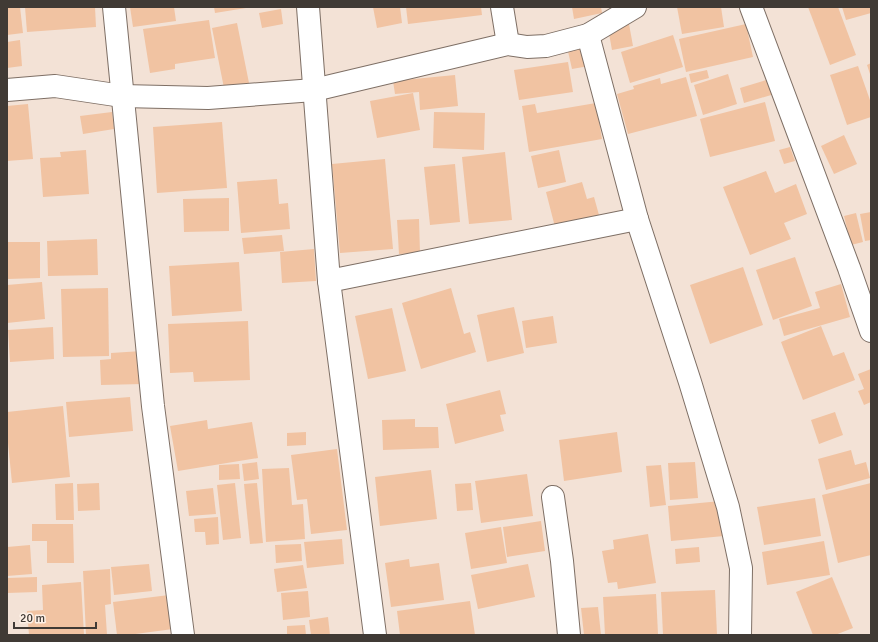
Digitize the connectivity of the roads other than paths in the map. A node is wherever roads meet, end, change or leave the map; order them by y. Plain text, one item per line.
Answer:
1 (114, 7) edge
2 (308, 7) edge
3 (502, 7) edge
4 (635, 7) edge
5 (751, 7) edge
6 (588, 34) junction
7 (508, 44) junction
8 (7, 90) edge
9 (314, 90) junction
10 (122, 96) junction
11 (637, 219) junction
12 (330, 281) junction
13 (871, 331) edge
14 (553, 498) dead end
15 (183, 635) edge
16 (375, 635) edge
17 (569, 635) edge
18 (740, 635) edge

1 - 10 street
2 - 9 street
3 - 7 street
4 - 6 street
5 - 13 street
6 - 7 street
6 - 11 street
7 - 9 street
8 - 10 street
9 - 10 street
9 - 12 street
10 - 15 street
11 - 12 street
11 - 18 street
12 - 16 street
14 - 17 street

